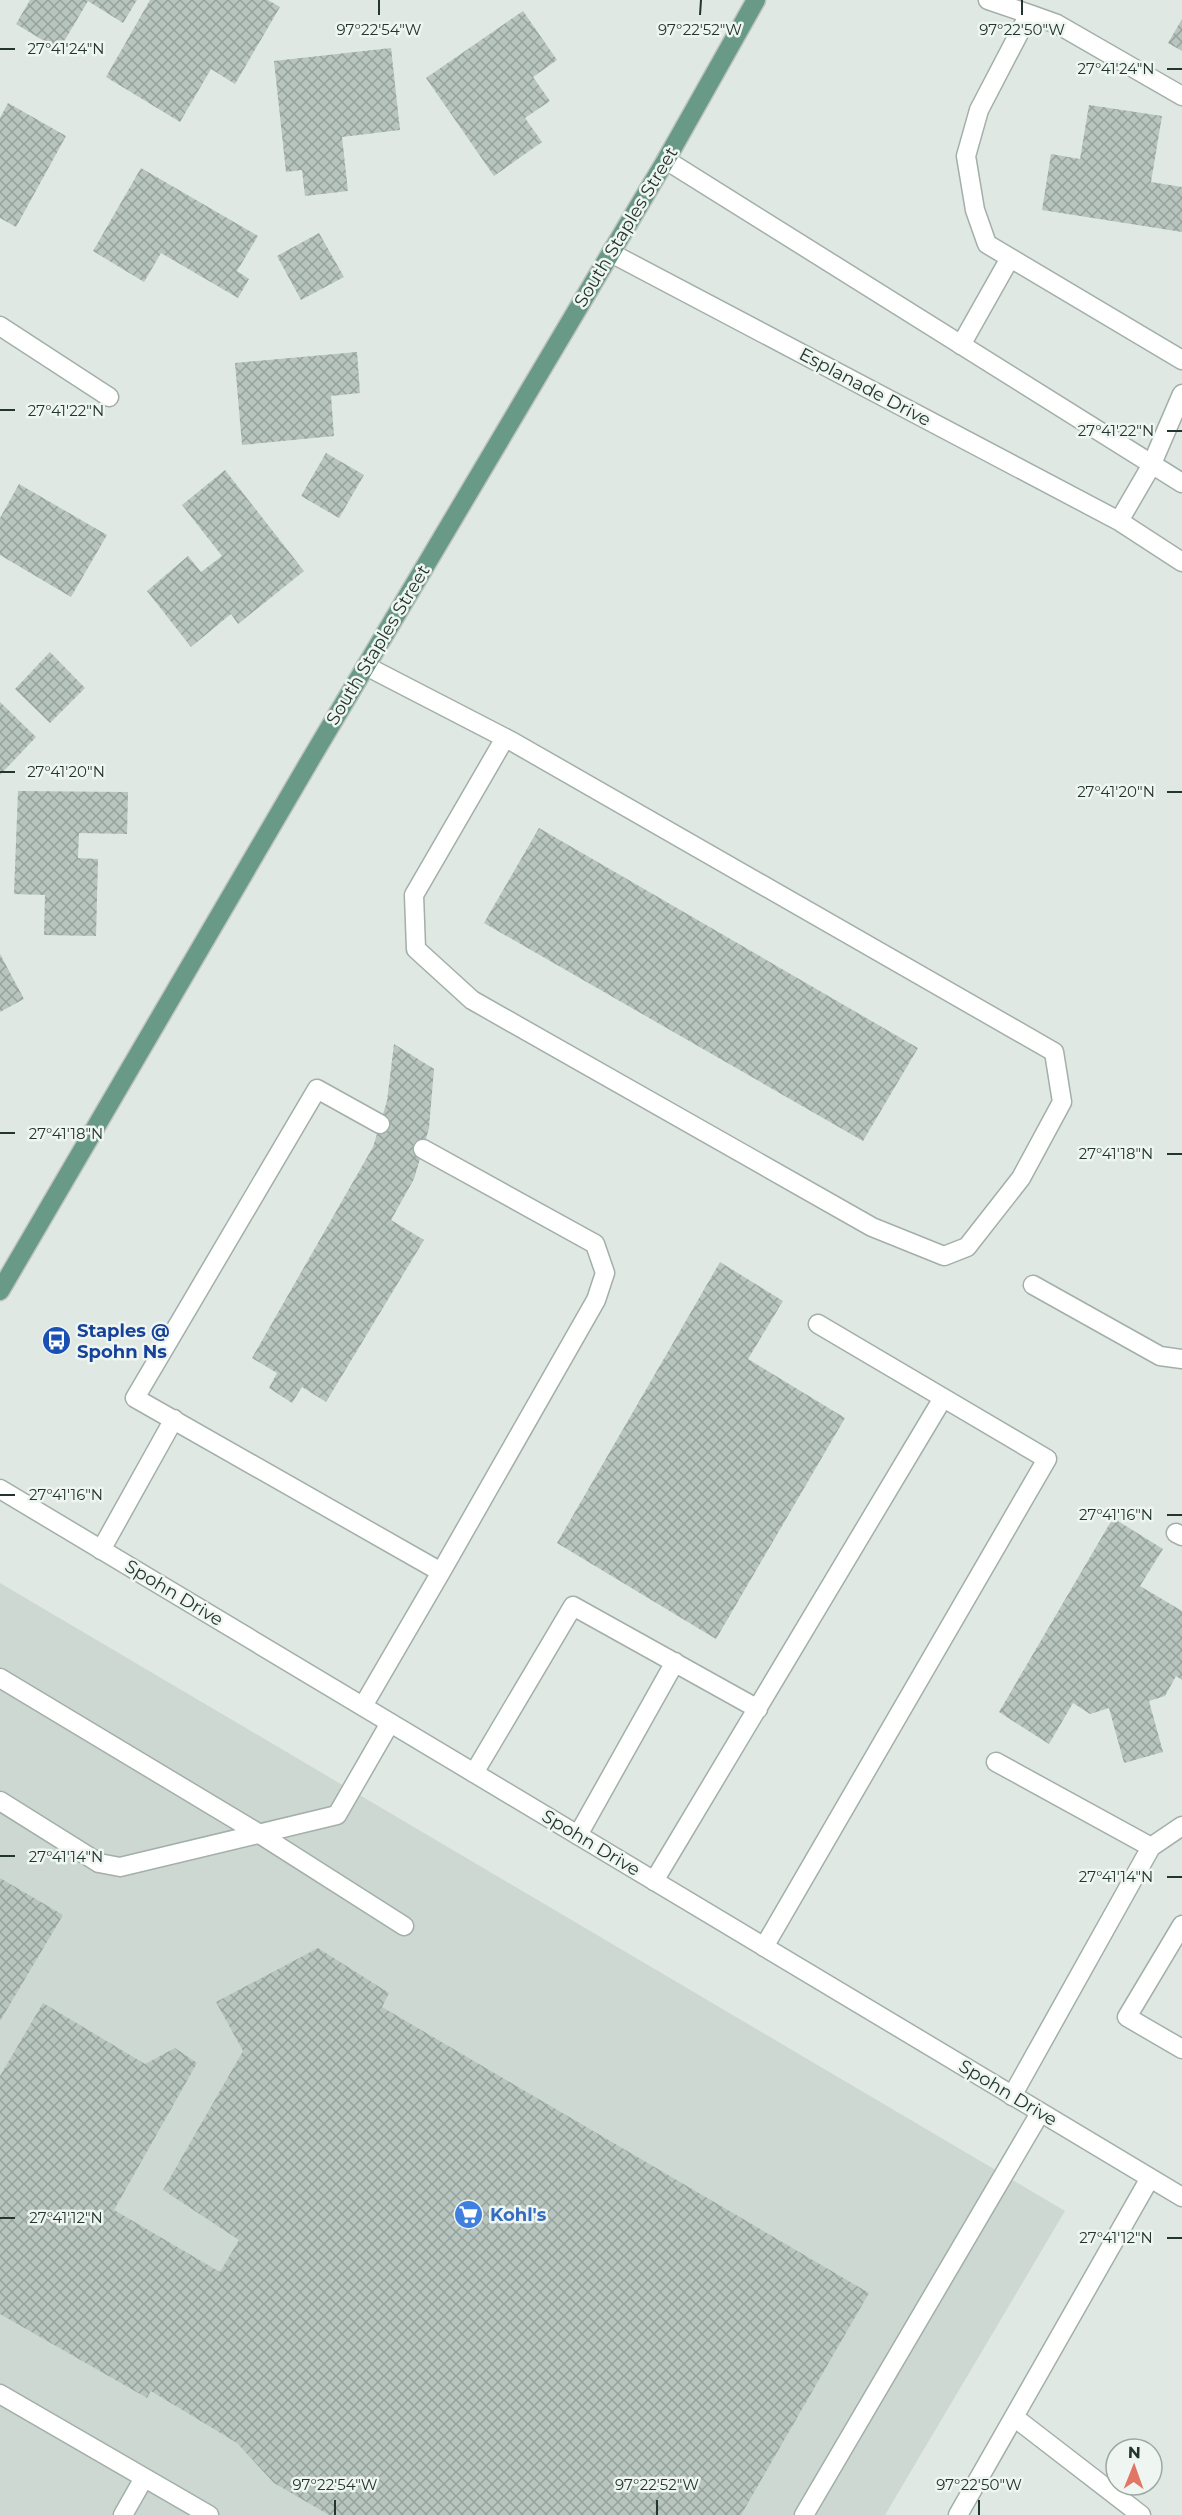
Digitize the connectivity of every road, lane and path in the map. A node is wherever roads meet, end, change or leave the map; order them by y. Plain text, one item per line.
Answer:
1 (756, 0) edge
2 (988, 0) edge
3 (1029, 14) junction
4 (1182, 96) edge
5 (666, 160) junction
6 (611, 253) junction
7 (1010, 258) junction
8 (0, 326) edge
9 (961, 345) junction
10 (1179, 351) edge
11 (1182, 394) edge
12 (109, 397) dead end
13 (1151, 466) junction
14 (1182, 483) edge
15 (1119, 521) junction
16 (1182, 562) edge
17 (366, 666) junction
18 (505, 738) junction
19 (380, 1124) dead end
20 (423, 1149) dead end
21 (1033, 1286) dead end
22 (0, 1291) edge
23 (818, 1324) dead end
24 (1182, 1359) edge
25 (943, 1398) junction
26 (174, 1419) junction
27 (0, 1490) edge
28 (101, 1550) junction
29 (441, 1572) junction
30 (675, 1662) junction
31 (0, 1678) edge
32 (363, 1706) junction
33 (758, 1709) junction
34 (390, 1723) junction
35 (996, 1762) dead end
36 (474, 1773) junction
37 (0, 1801) edge
38 (1182, 1826) edge
39 (258, 1833) junction
40 (578, 1835) junction
41 (1151, 1847) junction
42 (654, 1881) junction
43 (1182, 1925) edge
44 (404, 1926) dead end
45 (764, 1947) junction
46 (1182, 2049) edge
47 (1012, 2096) junction
48 (1040, 2113) junction
49 (1150, 2178) junction
50 (1182, 2197) edge
51 (0, 2394) edge
52 (1014, 2417) junction
53 (144, 2478) junction
54 (123, 2515) edge
55 (209, 2515) edge
56 (804, 2515) edge
57 (958, 2515) edge
58 (1141, 2515) edge

1 - 5 main road, South Staples Street
2 - 3 street
3 - 4 street
3 - 7 street
5 - 6 main road, South Staples Street
5 - 9 street
6 - 15 street, Esplanade Drive
6 - 17 main road, South Staples Street
7 - 9 street
7 - 10 street
8 - 12 street
9 - 13 street
11 - 13 street
13 - 14 street
13 - 15 street
15 - 16 street, Esplanade Drive
17 - 18 street
17 - 22 main road, South Staples Street
18 - 18 street
19 - 26 street
20 - 29 street
21 - 24 street
23 - 25 street
25 - 33 street
25 - 45 street
26 - 28 street
26 - 29 street
27 - 28 street, Spohn Drive
28 - 32 street, Spohn Drive
29 - 32 street
30 - 33 street
30 - 36 street
30 - 40 street
31 - 39 street
32 - 34 street, Spohn Drive
33 - 42 street
34 - 36 street, Spohn Drive
34 - 39 street
35 - 41 street
36 - 40 street, Spohn Drive
37 - 39 street
38 - 41 street
39 - 44 street
40 - 42 street, Spohn Drive
41 - 47 street
42 - 45 street, Spohn Drive
43 - 46 street
45 - 47 street, Spohn Drive
47 - 48 street, Spohn Drive
48 - 49 street, Spohn Drive
48 - 56 street
49 - 50 street, Spohn Drive
49 - 52 street
51 - 53 street
52 - 57 street
52 - 58 street
53 - 54 street
53 - 55 street

